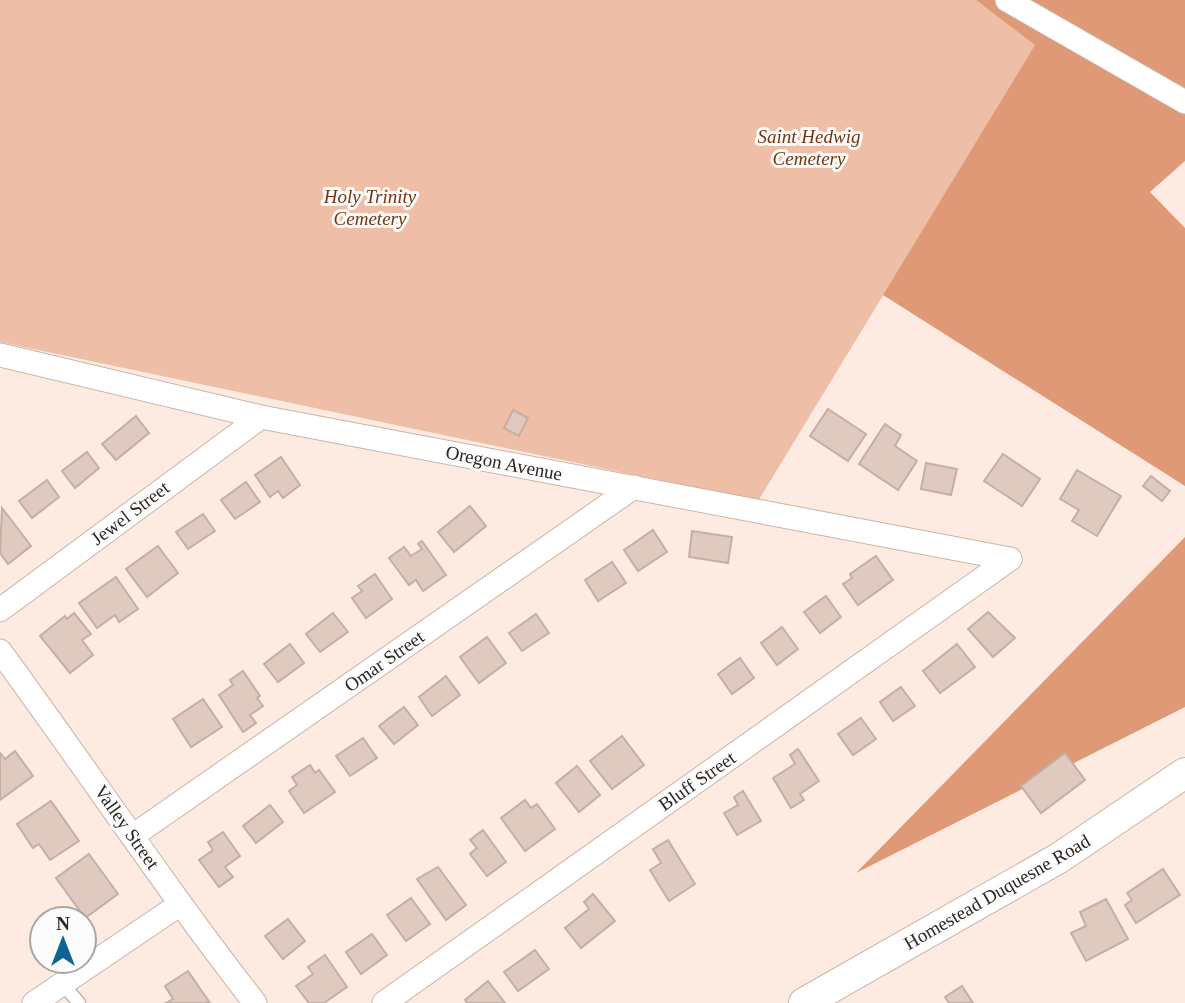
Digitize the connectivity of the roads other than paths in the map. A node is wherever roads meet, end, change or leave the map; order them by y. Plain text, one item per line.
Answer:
1 (1007, 0) edge
2 (1185, 102) edge
3 (0, 355) edge
4 (261, 417) junction
5 (634, 487) junction
6 (1010, 559) joint
7 (0, 610) edge
8 (0, 651) edge
9 (1185, 774) edge
10 (134, 835) junction
11 (180, 905) junction
12 (63, 984) junction
13 (34, 1003) edge
14 (79, 1003) edge
15 (255, 1003) edge
16 (384, 1003) edge
17 (804, 1003) edge

1 - 2 street
3 - 4 street, Oregon Avenue
4 - 5 street, Oregon Avenue
4 - 7 street, Jewel Street
5 - 6 street, Oregon Avenue
5 - 10 street, Omar Street
6 - 16 street, Bluff Street
8 - 10 street, Valley Street
9 - 17 street, Homestead Duquesne Road
10 - 11 street, Valley Street
11 - 12 street
11 - 15 street, Valley Street
12 - 13 street
12 - 14 lane

